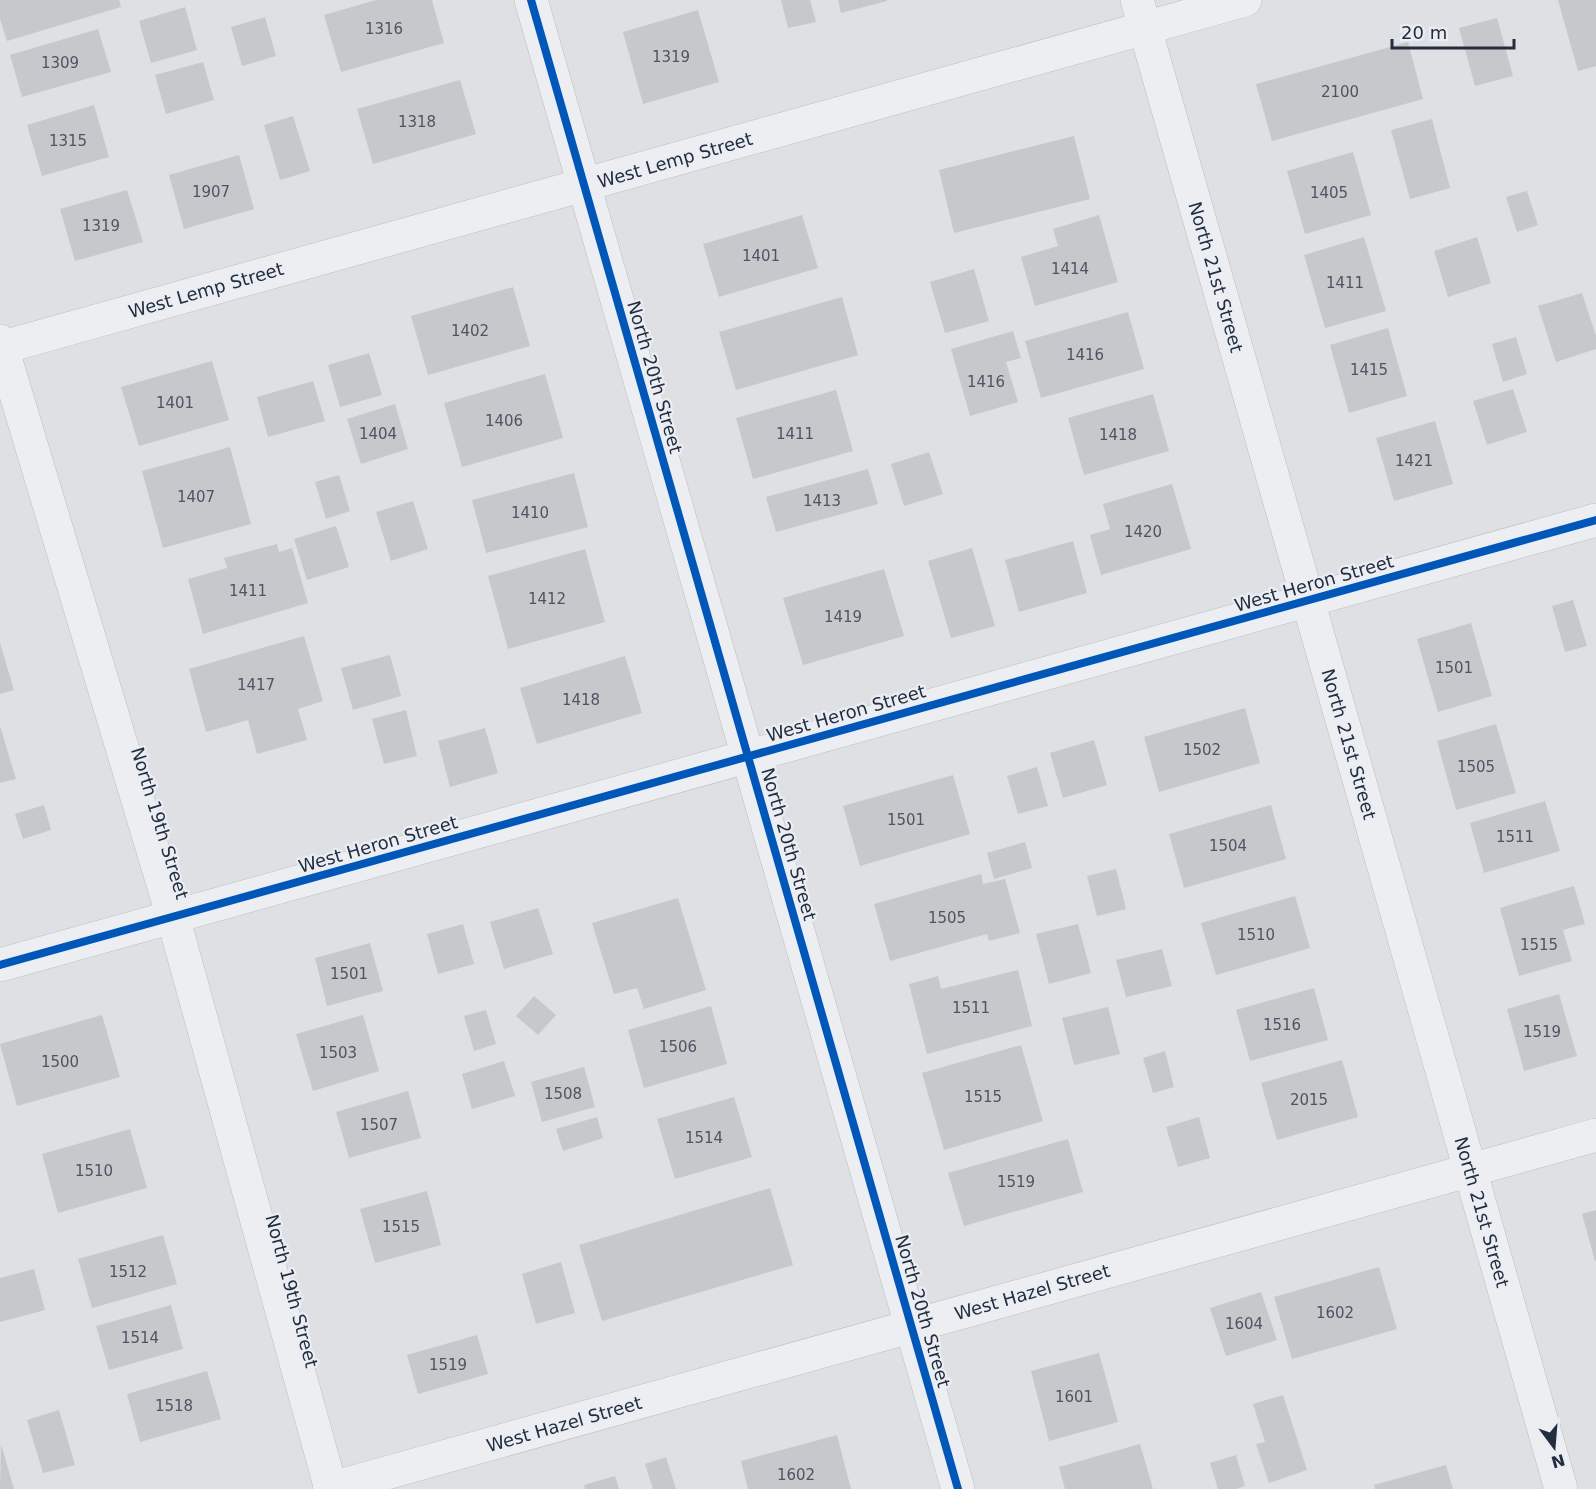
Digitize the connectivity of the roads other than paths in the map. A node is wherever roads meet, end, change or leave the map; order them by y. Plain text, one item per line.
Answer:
1 (531, 0) edge
2 (1245, 0) edge
3 (1142, 14) edge
4 (584, 185) junction
5 (1, 345) edge
6 (1596, 520) edge
7 (1308, 600) junction
8 (748, 756) junction
9 (173, 917) junction
10 (0, 965) edge
11 (1596, 1135) edge
12 (1471, 1170) junction
13 (912, 1326) junction
14 (330, 1489) edge
15 (958, 1489) edge
16 (1561, 1489) edge

1 - 4 street, North 20th Street
2 - 3 street, West Lemp Street
3 - 4 street, West Lemp Street
3 - 7 street, North 21st Street
4 - 5 street, West Lemp Street
4 - 8 street, North 20th Street
5 - 9 street, North 19th Street
6 - 7 street, West Heron Street
7 - 8 street, West Heron Street
7 - 12 street, North 21st Street
8 - 9 street, West Heron Street
8 - 13 street, North 20th Street
9 - 10 street, West Heron Street
9 - 14 street, North 19th Street
11 - 12 street, West Hazel Street
12 - 13 street, West Hazel Street
12 - 16 street, North 21st Street
13 - 14 street, West Hazel Street
13 - 15 street, North 20th Street

